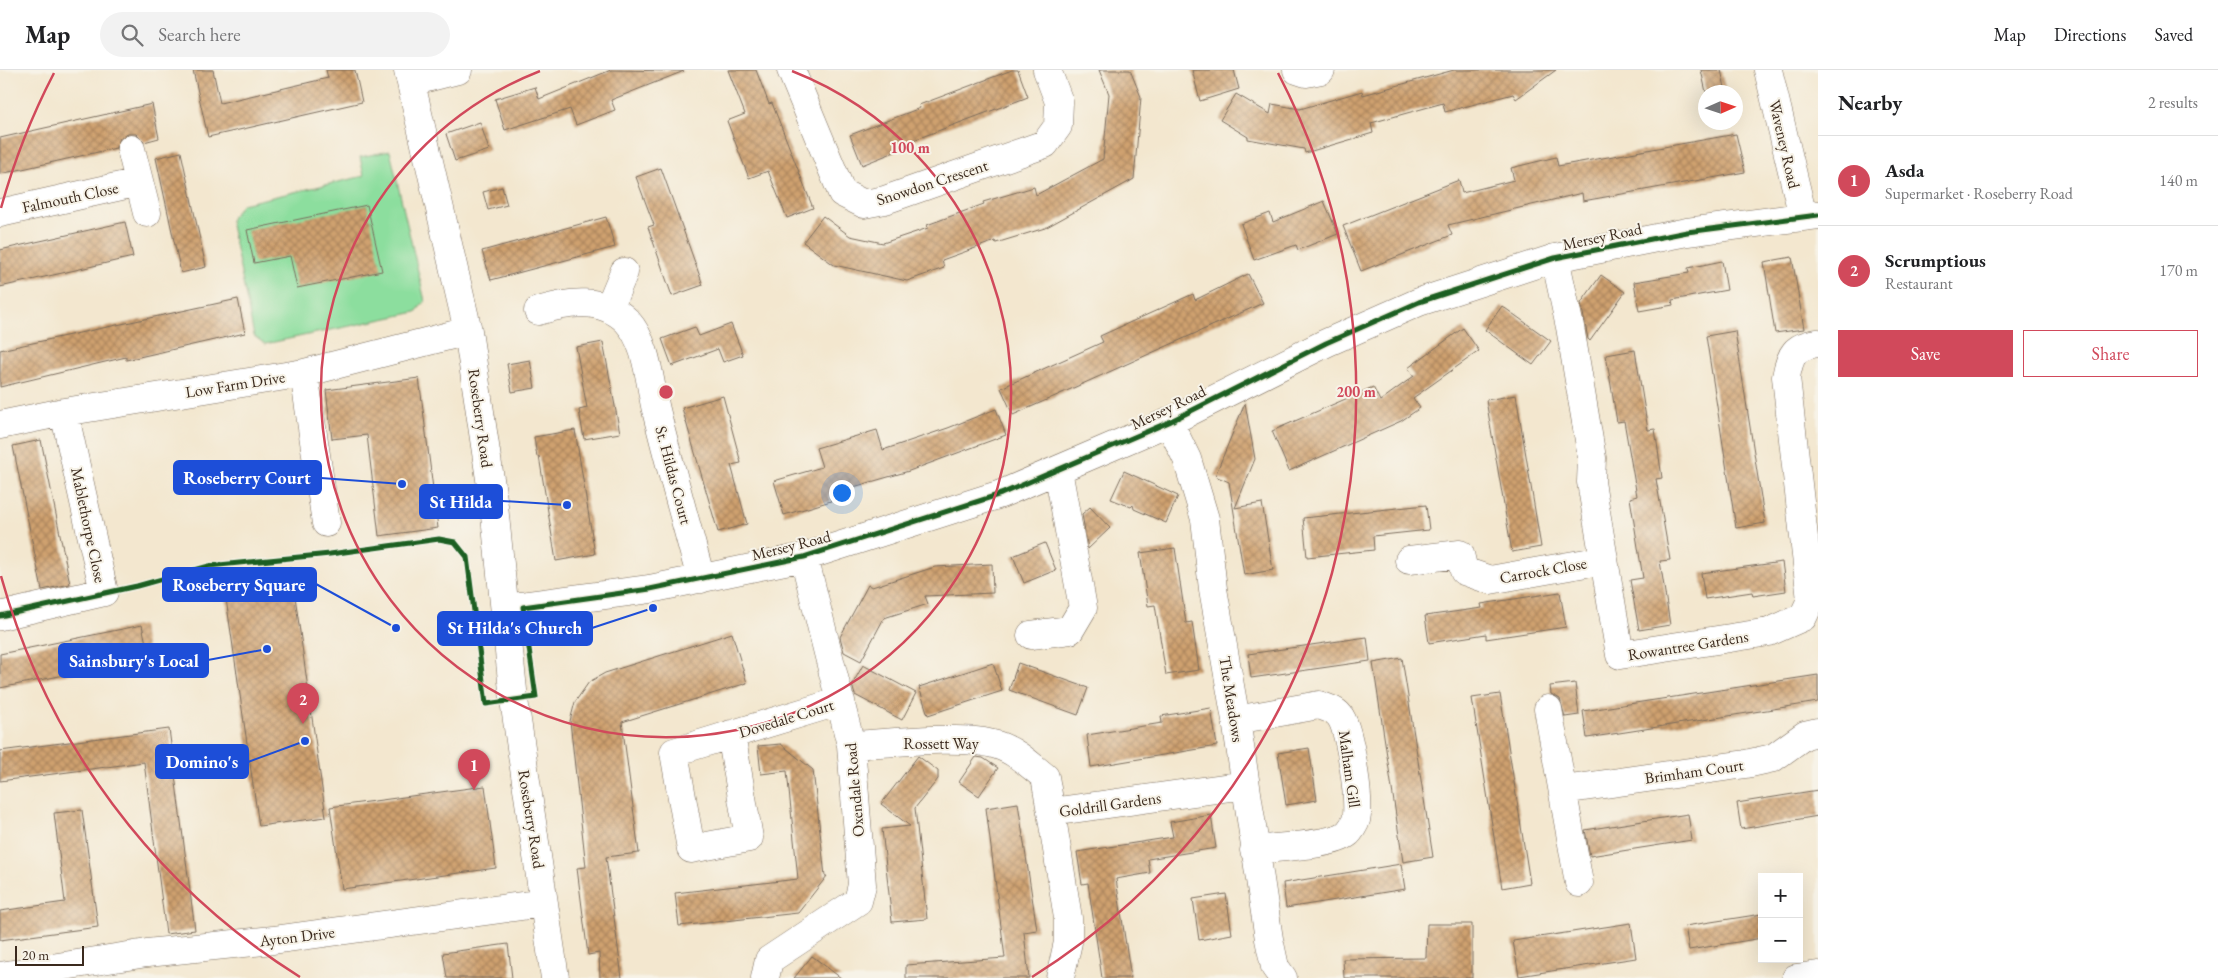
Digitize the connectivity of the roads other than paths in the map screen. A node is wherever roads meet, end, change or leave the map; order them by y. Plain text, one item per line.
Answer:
1 (458, 70) edge
2 (791, 70) edge
3 (1047, 70) edge
4 (1297, 70) edge
5 (1321, 70) edge
6 (1768, 70) edge
7 (410, 76) edge
8 (131, 149) dead end
9 (139, 182) junction
10 (0, 212) edge
11 (147, 213) dead end
12 (1810, 216) edge
13 (1555, 258) junction
14 (624, 272) dead end
15 (609, 308) junction
16 (538, 310) dead end
17 (468, 331) junction
18 (1818, 343) edge
19 (304, 373) junction
20 (64, 412) junction
21 (1169, 422) junction
22 (0, 426) edge
23 (1058, 470) junction
24 (326, 523) dead end
25 (804, 558) junction
26 (1409, 560) dead end
27 (1603, 560) junction
28 (701, 579) junction
29 (506, 608) junction
30 (0, 616) edge
31 (1032, 635) dead end
32 (841, 701) junction
33 (1548, 709) dead end
34 (1236, 720) junction
35 (1818, 732) edge
36 (731, 734) dead end
37 (852, 745) junction
38 (1245, 785) junction
39 (1563, 790) junction
40 (1051, 812) junction
41 (1254, 850) junction
42 (1579, 882) dead end
43 (544, 903) junction
44 (51, 974) edge
45 (1818, 975) edge
46 (0, 976) edge
47 (555, 978) edge
48 (765, 978) edge
49 (1060, 978) edge
50 (1283, 978) edge
51 (1796, 978) edge

1 - 7 street
2 - 3 street, Snowdon Crescent
4 - 5 street
6 - 12 street, Waveney Road
7 - 17 street, Roseberry Road
8 - 9 street, Falmouth Close
9 - 10 street, Falmouth Close
9 - 11 street, Falmouth Close
12 - 13 street, Mersey Road
13 - 21 street, Mersey Road
13 - 27 street, Rowantree Gardens
14 - 15 street
15 - 16 street, St. Hildas Court
15 - 28 street, St. Hildas Court
17 - 19 street, Low Farm Drive
17 - 29 street, Roseberry Road
18 - 27 street, Rowantree Gardens
19 - 20 street, Low Farm Drive
19 - 24 street
20 - 22 street, Low Farm Drive
20 - 30 street, Mablethorpe Close
21 - 23 street, Mersey Road
21 - 34 street, The Meadows
23 - 25 street, Mersey Road
23 - 31 street
25 - 28 street, Mersey Road
25 - 32 street, Oxendale Road
26 - 27 street, Carrock Close
28 - 29 street, Mersey Road
29 - 43 street, Roseberry Road
32 - 36 street, Dovedale Court
32 - 37 street, Oxendale Road
33 - 39 street
34 - 38 street, The Meadows
34 - 41 street, Malham Gill
35 - 39 street, Brimham Court
37 - 40 street, Rossett Way
37 - 48 street, Oxendale Road
38 - 40 street, Goldrill Gardens
38 - 41 street, The Meadows
39 - 42 street
40 - 49 street, Goldrill Gardens
41 - 50 street, The Meadows
43 - 44 street, Ayton Drive
43 - 47 street, Roseberry Road
44 - 46 street, Ayton Drive
45 - 51 street

